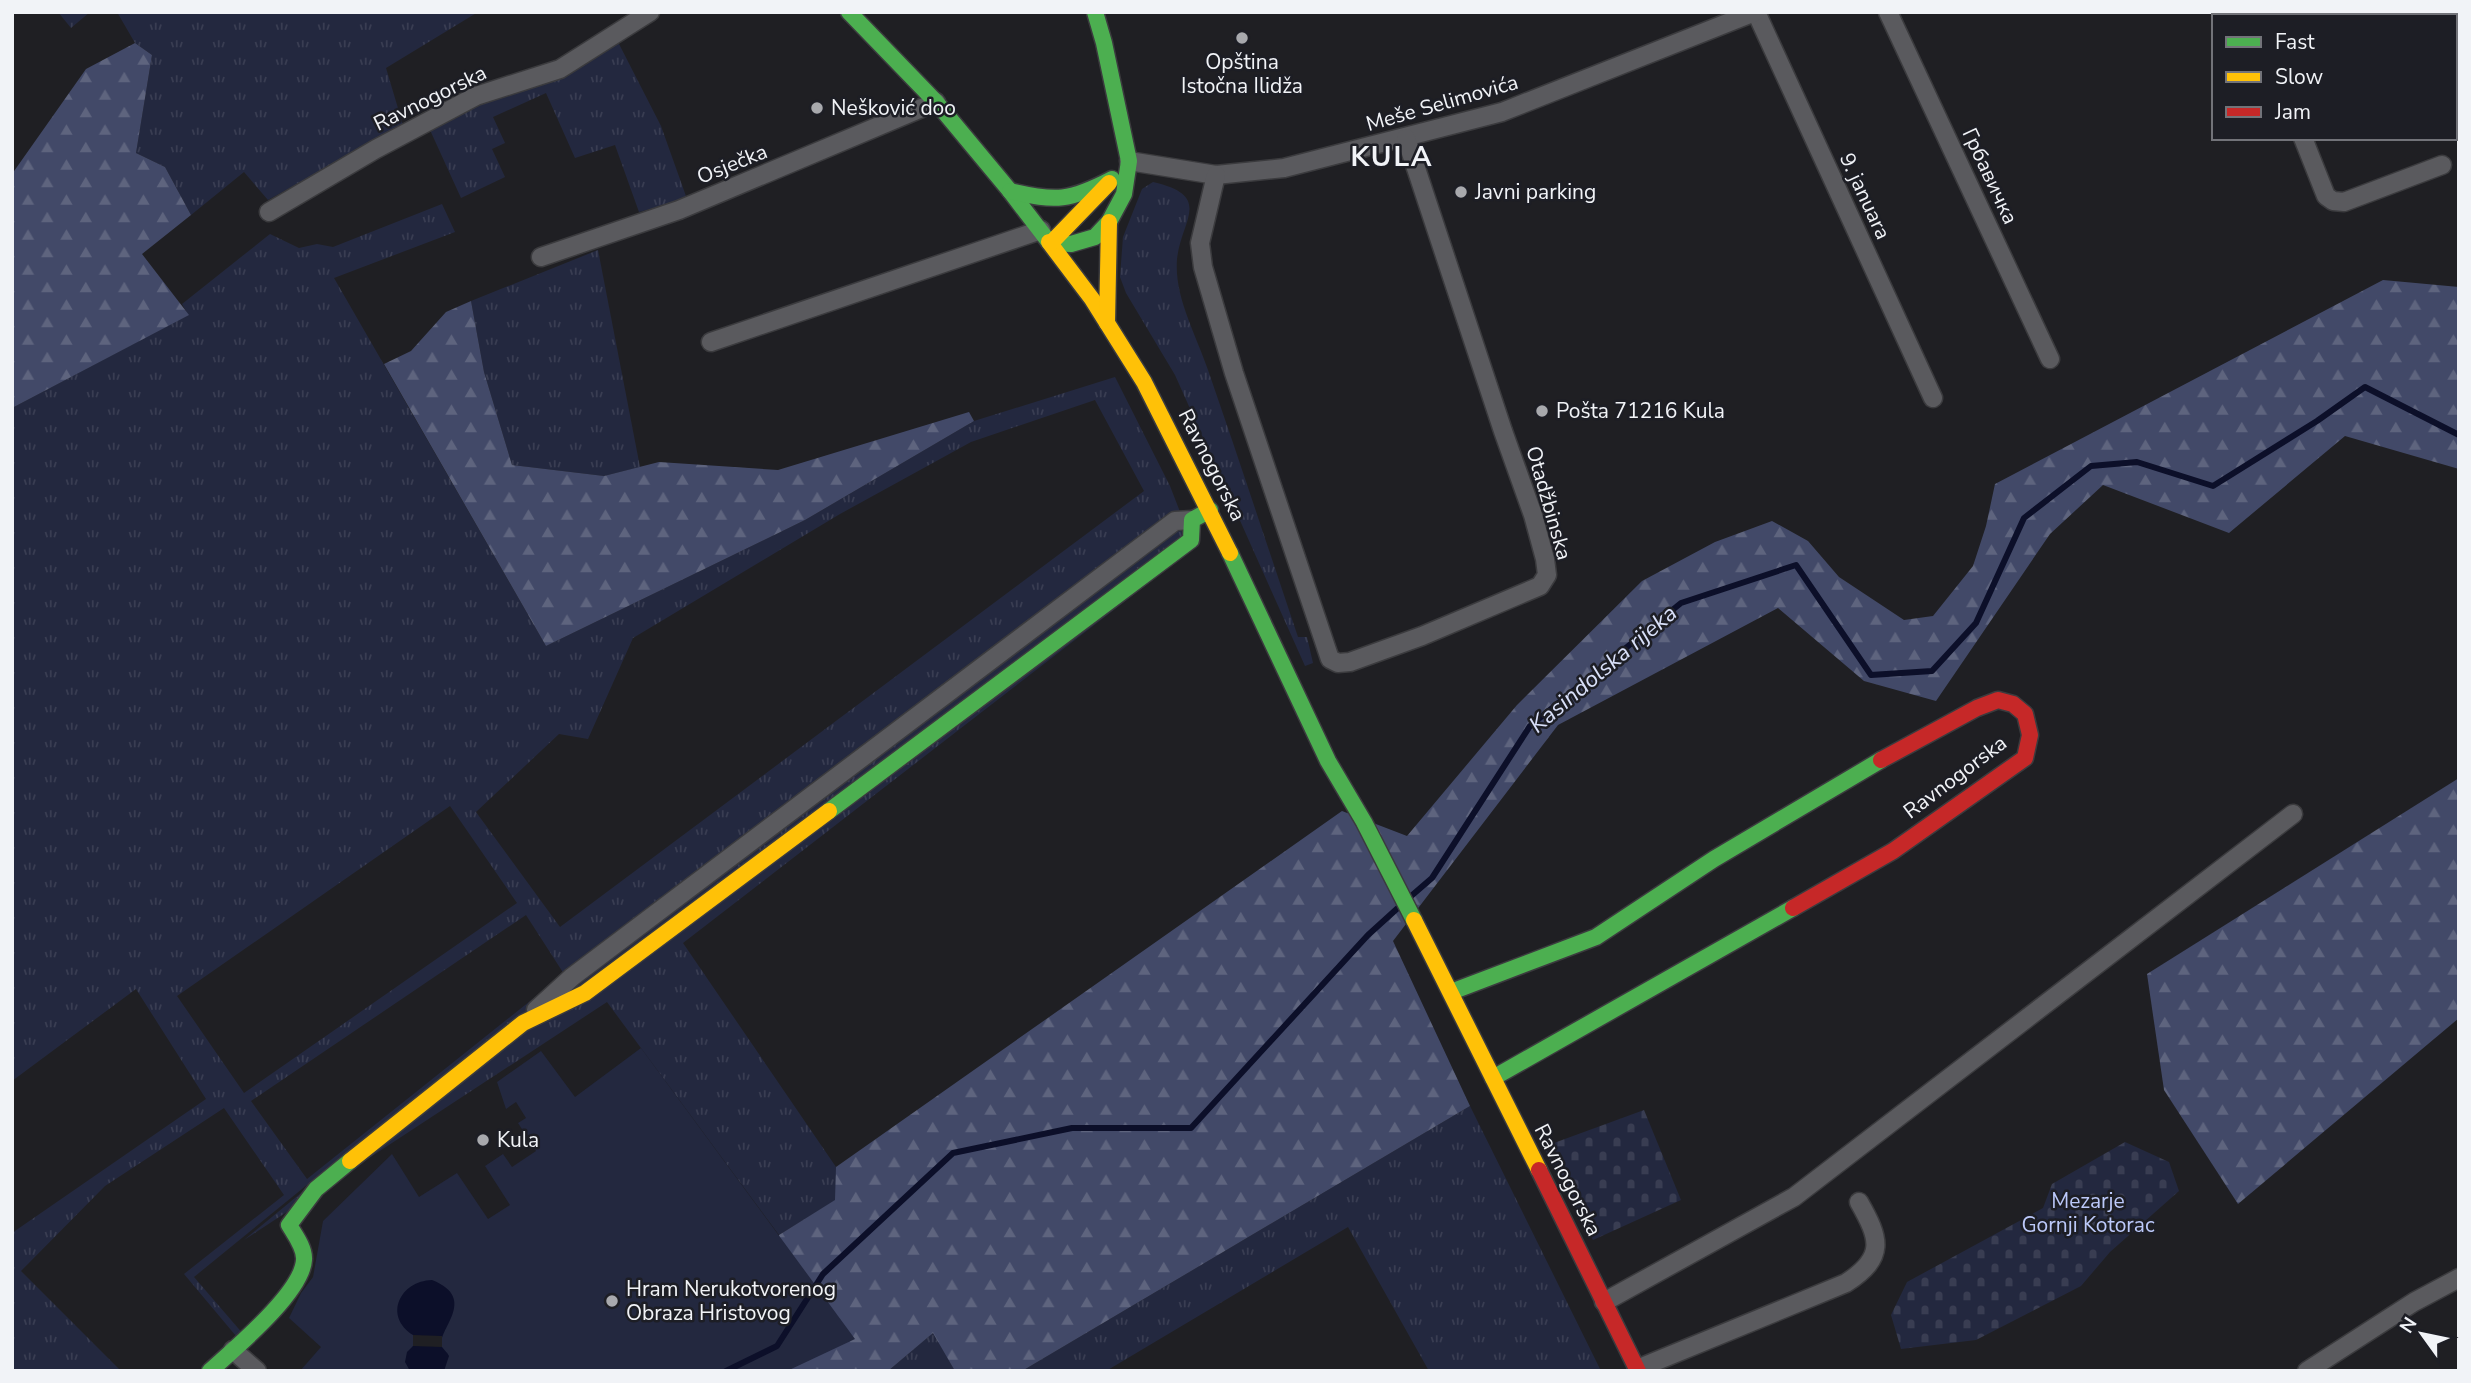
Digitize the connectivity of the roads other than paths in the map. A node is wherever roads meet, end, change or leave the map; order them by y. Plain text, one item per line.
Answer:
1 (650, 12) edge
2 (849, 12) edge
3 (1095, 12) edge
4 (1756, 12) edge
5 (1888, 12) edge
6 (936, 102) junction
7 (1406, 138) junction
8 (2304, 140) edge
9 (1129, 161) junction
10 (2442, 165) dead end
11 (1216, 175) junction
12 (1112, 179) junction
13 (1010, 191) junction
14 (268, 212) dead end
15 (1109, 222) junction
16 (1046, 236) junction
17 (541, 257) dead end
18 (1107, 323) junction
19 (711, 342) dead end
20 (2050, 359) dead end
21 (1933, 398) dead end
22 (1210, 510) junction
23 (1192, 520) junction
24 (1330, 659) joint
25 (2293, 814) dead end
26 (1451, 992) junction
27 (523, 1023) junction
28 (1493, 1078) junction
29 (1859, 1202) dead end
30 (2459, 1279) edge
31 (1604, 1302) junction
32 (233, 1350) junction
33 (1638, 1370) edge
34 (210, 1371) edge
35 (257, 1371) edge
36 (2307, 1371) edge

1 - 14 street, Ravnogorska
2 - 6 street, Ravnogorska
3 - 9 street
4 - 7 street, Meše Selimovića
4 - 21 street, 9. januara
5 - 20 street, Грбавичка
6 - 13 street, Ravnogorska
6 - 17 street, Osječka
7 - 11 street, Meše Selimovića
7 - 24 street, Otadžbinska
8 - 10 street
9 - 11 street, Meše Selimovića
9 - 12 street
9 - 15 street
11 - 24 street, Ravnogorska
12 - 13 street
12 - 16 street
13 - 16 street, Ravnogorska
15 - 16 street
15 - 18 street
16 - 18 street, Ravnogorska
16 - 19 street
18 - 22 street, Ravnogorska
22 - 23 street
22 - 26 street, Ravnogorska
23 - 27 street
23 - 27 street
25 - 31 street
26 - 28 street, Ravnogorska
26 - 28 street, Ravnogorska
27 - 32 street
28 - 31 street, Ravnogorska
29 - 33 street
30 - 36 street
31 - 33 street, Ravnogorska
32 - 34 street
32 - 35 street

